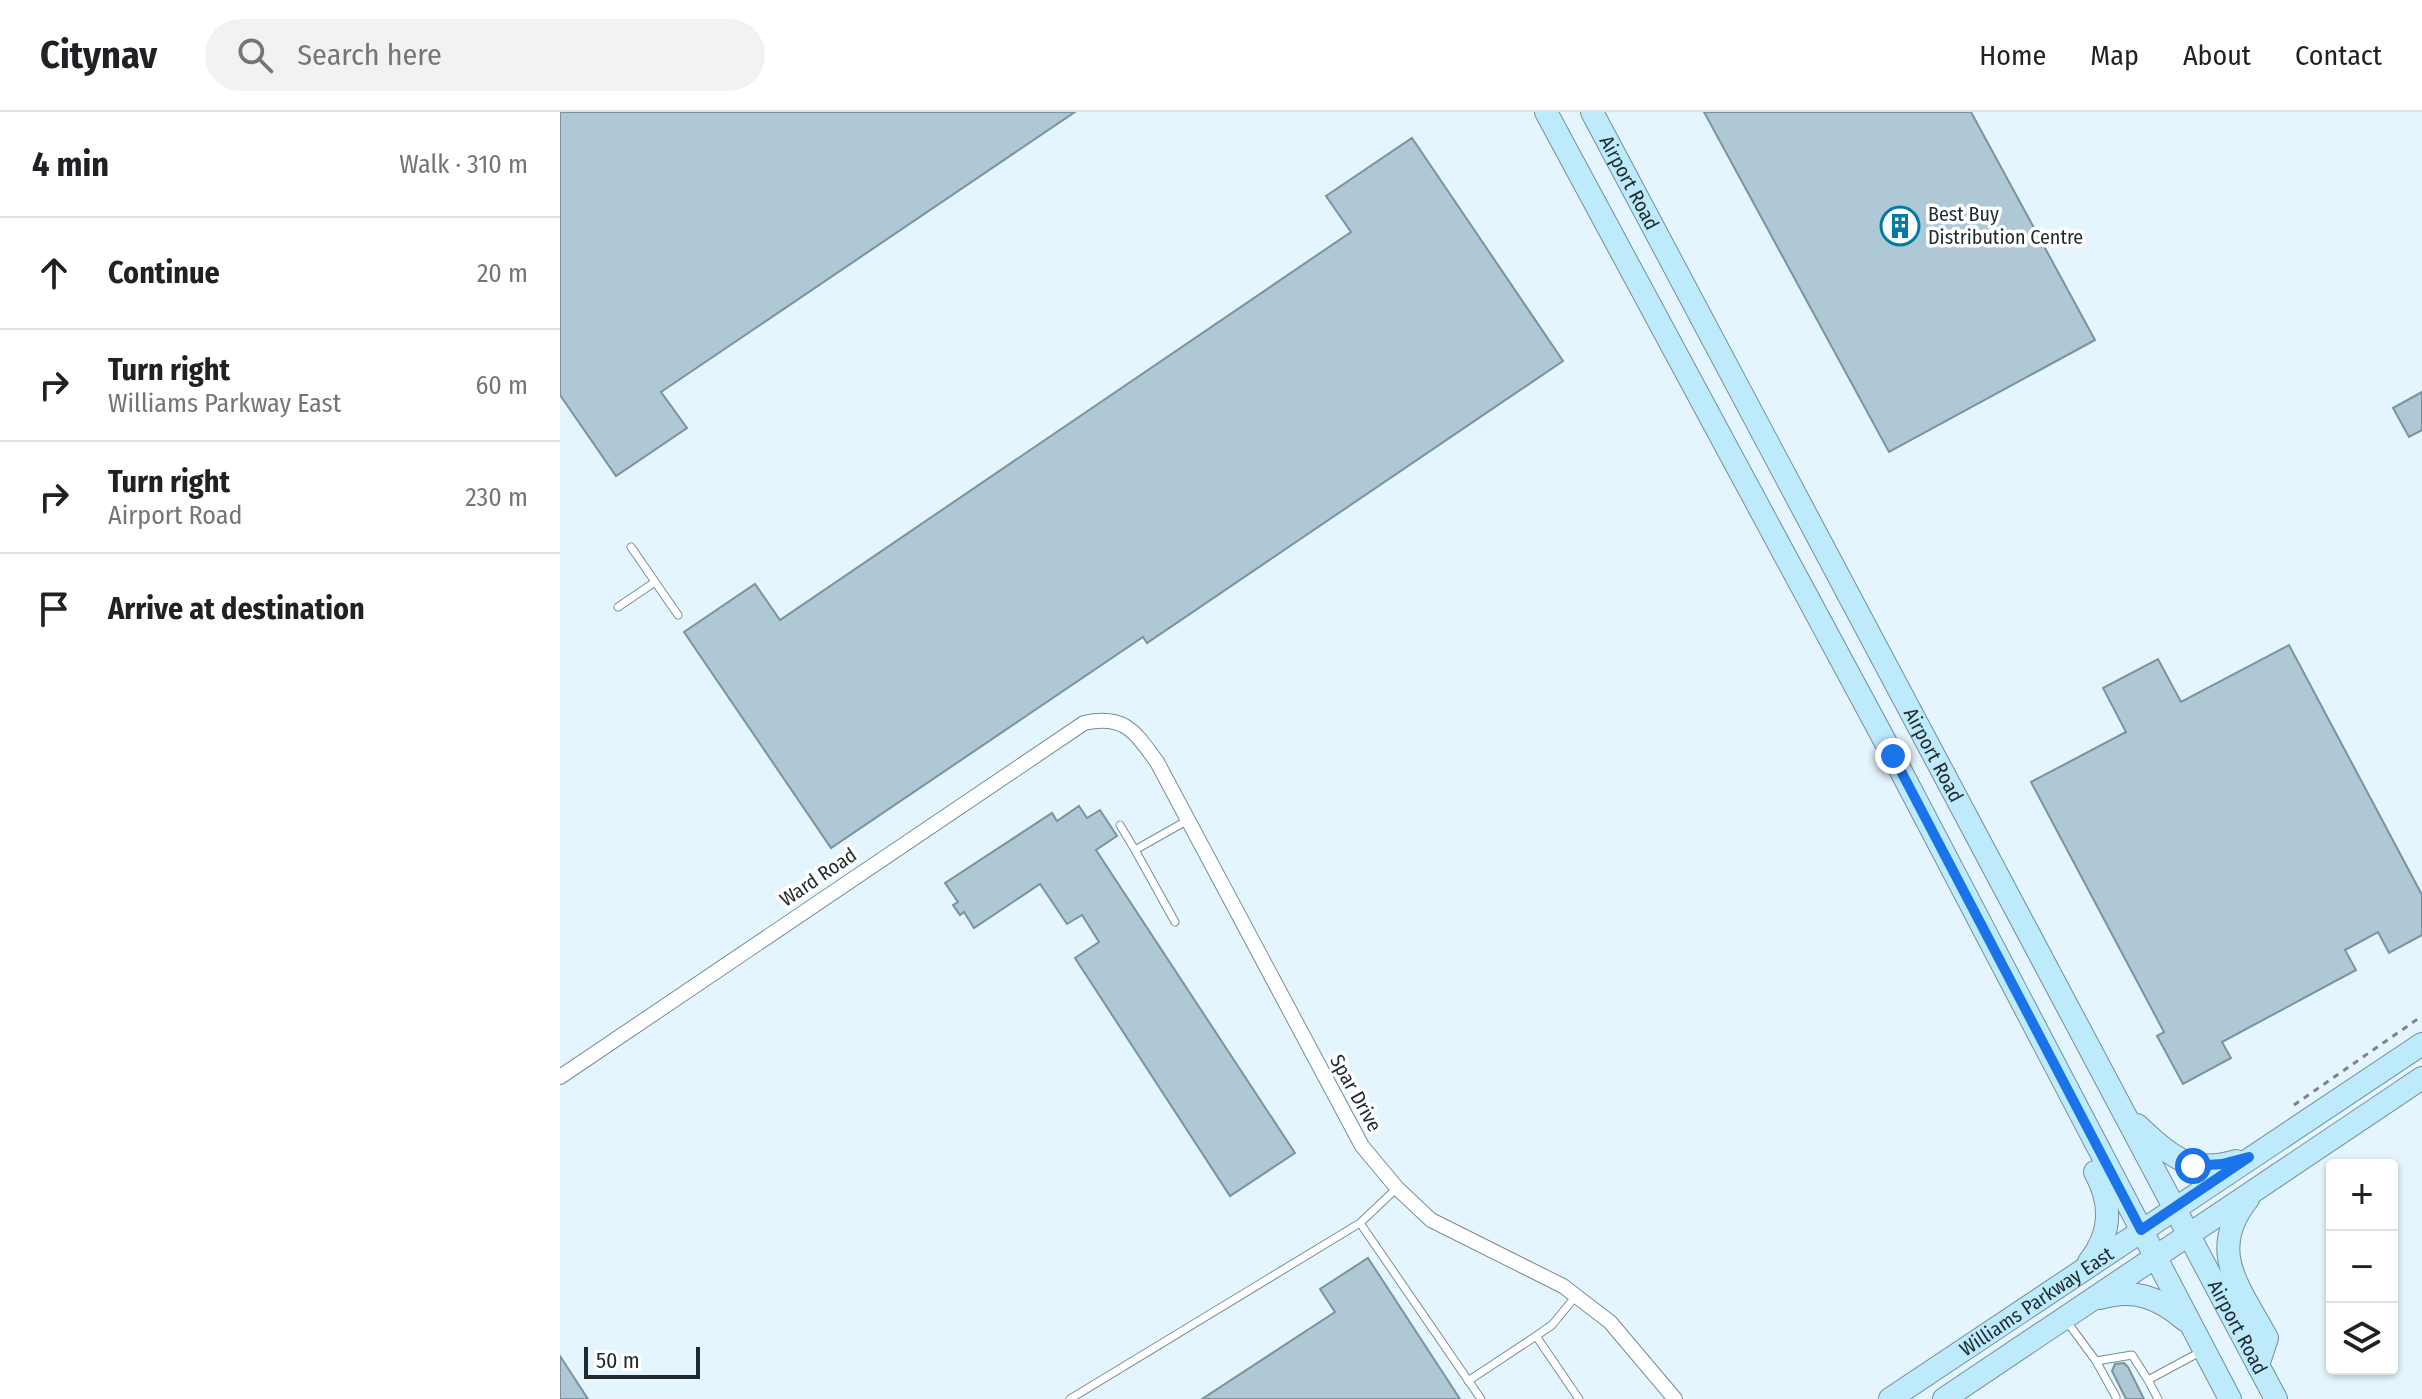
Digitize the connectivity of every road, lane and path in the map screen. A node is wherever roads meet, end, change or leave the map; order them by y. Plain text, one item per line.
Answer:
1 (1546, 112) edge
2 (1592, 112) edge
3 (631, 547) dead end
4 (655, 582) junction
5 (618, 607) dead end
6 (678, 615) dead end
7 (1103, 719) joint
8 (1188, 820) junction
9 (1120, 825) dead end
10 (1135, 850) junction
11 (1175, 922) dead end
12 (2422, 1016) edge
13 (2422, 1044) edge
14 (560, 1077) edge
15 (2422, 1078) edge
16 (2288, 1110) dead end
17 (2124, 1115) junction
18 (2081, 1118) junction
19 (2249, 1157) junction
20 (2261, 1184) junction
21 (1397, 1188) junction
22 (2173, 1207) junction
23 (1360, 1223) junction
24 (2141, 1230) junction
25 (2188, 1234) junction
26 (2155, 1256) junction
27 (2086, 1266) junction
28 (1576, 1296) junction
29 (2087, 1302) junction
30 (2064, 1317) junction
31 (2191, 1326) junction
32 (1536, 1336) junction
33 (2204, 1350) junction
34 (2096, 1361) junction
35 (2258, 1365) junction
36 (2142, 1371) junction
37 (2132, 1375) dead end
38 (2148, 1380) junction
39 (1468, 1381) junction
40 (2154, 1390) junction
41 (2143, 1396) dead end
42 (2116, 1397) dead end
43 (1070, 1399) edge
44 (1481, 1399) edge
45 (1579, 1399) edge
46 (1675, 1399) edge
47 (1890, 1399) edge
48 (1944, 1399) edge
49 (2158, 1399) edge
50 (2230, 1399) edge
51 (2276, 1399) edge

1 - 18 main road, Airport Road
2 - 17 main road, Airport Road
3 - 4 lane
4 - 5 lane
4 - 6 lane
7 - 8 street, Spar Drive
7 - 14 street, Ward Road
8 - 10 lane
8 - 21 street, Spar Drive
9 - 10 lane
10 - 11 lane
12 - 16 path
13 - 19 main road, Williams Parkway East
15 - 20 main road, Williams Parkway East
17 - 19 main road
17 - 22 main road, Airport Road
18 - 24 main road, Airport Road
18 - 27 main road
19 - 22 main road, Williams Parkway East
20 - 25 main road, Williams Parkway East
20 - 35 main road
21 - 23 lane
21 - 28 street, Spar Drive
22 - 24 main road, Williams Parkway East
22 - 25 main road, Airport Road
23 - 39 lane
23 - 43 lane
24 - 26 main road, Airport Road
24 - 27 main road, Williams Parkway East
25 - 26 main road, Williams Parkway East
25 - 35 main road, Airport Road
26 - 29 main road, Williams Parkway East
26 - 31 main road, Airport Road
27 - 47 main road, Williams Parkway East
28 - 32 lane
28 - 46 street, Spar Drive
29 - 30 main road, Williams Parkway East
29 - 31 main road
30 - 34 lane
30 - 48 main road, Williams Parkway East
31 - 33 main road, Airport Road
32 - 39 lane
32 - 45 lane
33 - 38 lane
33 - 50 main road, Airport Road
34 - 36 lane
34 - 42 lane
35 - 51 main road, Airport Road
36 - 37 lane
36 - 38 lane
38 - 40 lane
39 - 44 lane
40 - 41 lane
40 - 49 lane

